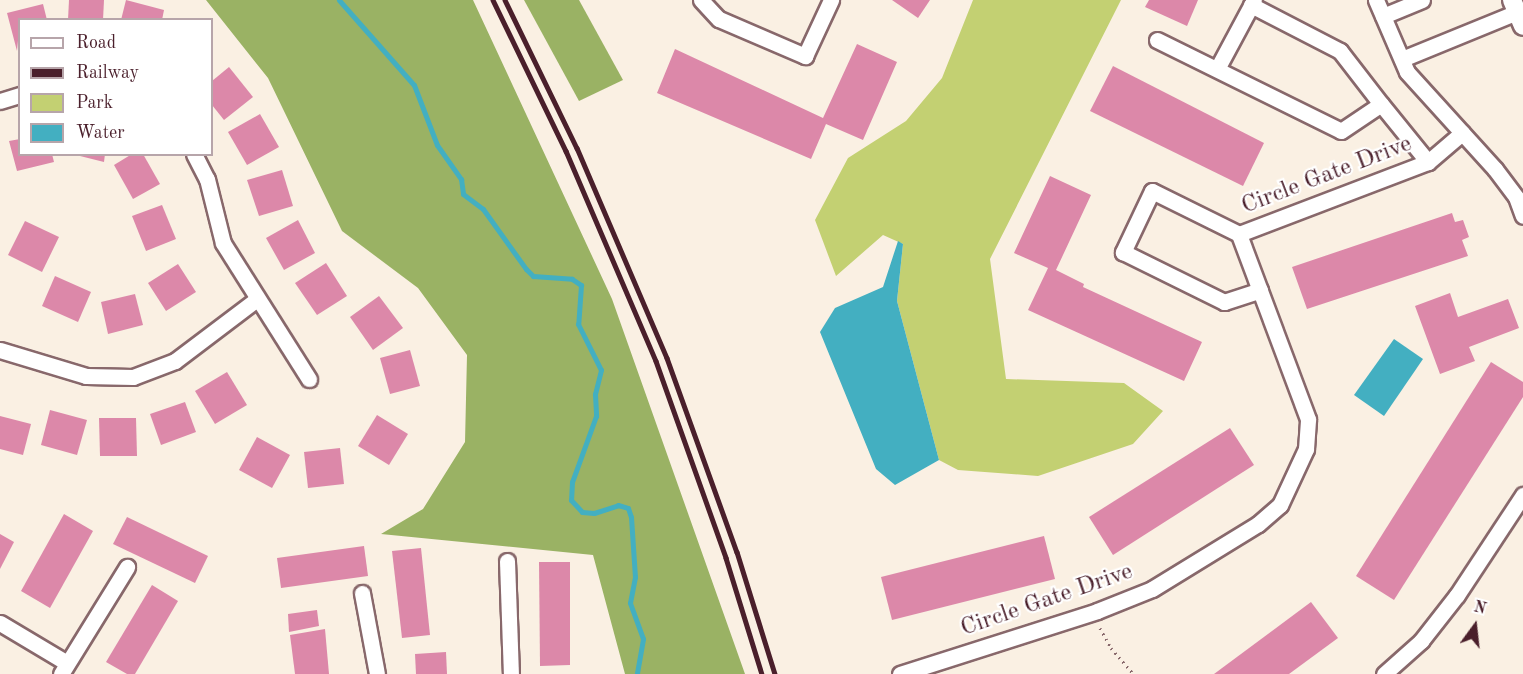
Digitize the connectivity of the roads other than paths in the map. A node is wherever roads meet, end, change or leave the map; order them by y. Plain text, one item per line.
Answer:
1 (701, 0) edge
2 (831, 0) edge
3 (1376, 0) edge
4 (1422, 0) edge
5 (1252, 3) edge
6 (1518, 13) edge
7 (1383, 16) junction
8 (1156, 40) dead end
9 (1402, 59) junction
10 (1217, 69) junction
11 (18, 96) edge
12 (0, 101) edge
13 (1381, 104) junction
14 (1462, 133) junction
15 (195, 156) edge
16 (1428, 162) junction
17 (1523, 216) edge
18 (1239, 234) junction
19 (1260, 290) junction
20 (257, 299) junction
21 (0, 350) edge
22 (309, 379) dead end
23 (1523, 495) edge
24 (507, 561) dead end
25 (127, 567) dead end
26 (362, 593) dead end
27 (0, 623) edge
28 (952, 657) junction
29 (64, 669) edge
30 (377, 674) edge
31 (511, 674) edge
32 (900, 674) edge
33 (948, 674) edge
34 (1384, 674) edge

1 - 2 street
3 - 7 street
4 - 7 street
5 - 10 street
5 - 13 street
6 - 9 street
7 - 9 street
8 - 10 street
9 - 14 street
10 - 13 street
11 - 12 street
13 - 16 street
14 - 16 street, Circle Gate Drive
14 - 17 street
15 - 20 street
16 - 18 street, Circle Gate Drive
18 - 19 street, Circle Gate Drive
18 - 19 street
19 - 28 street, Circle Gate Drive
20 - 21 street
20 - 22 street
23 - 34 street
24 - 31 street
25 - 29 street
26 - 30 street
27 - 29 street
28 - 32 street, Circle Gate Drive
28 - 33 street, Circle Gate Drive

